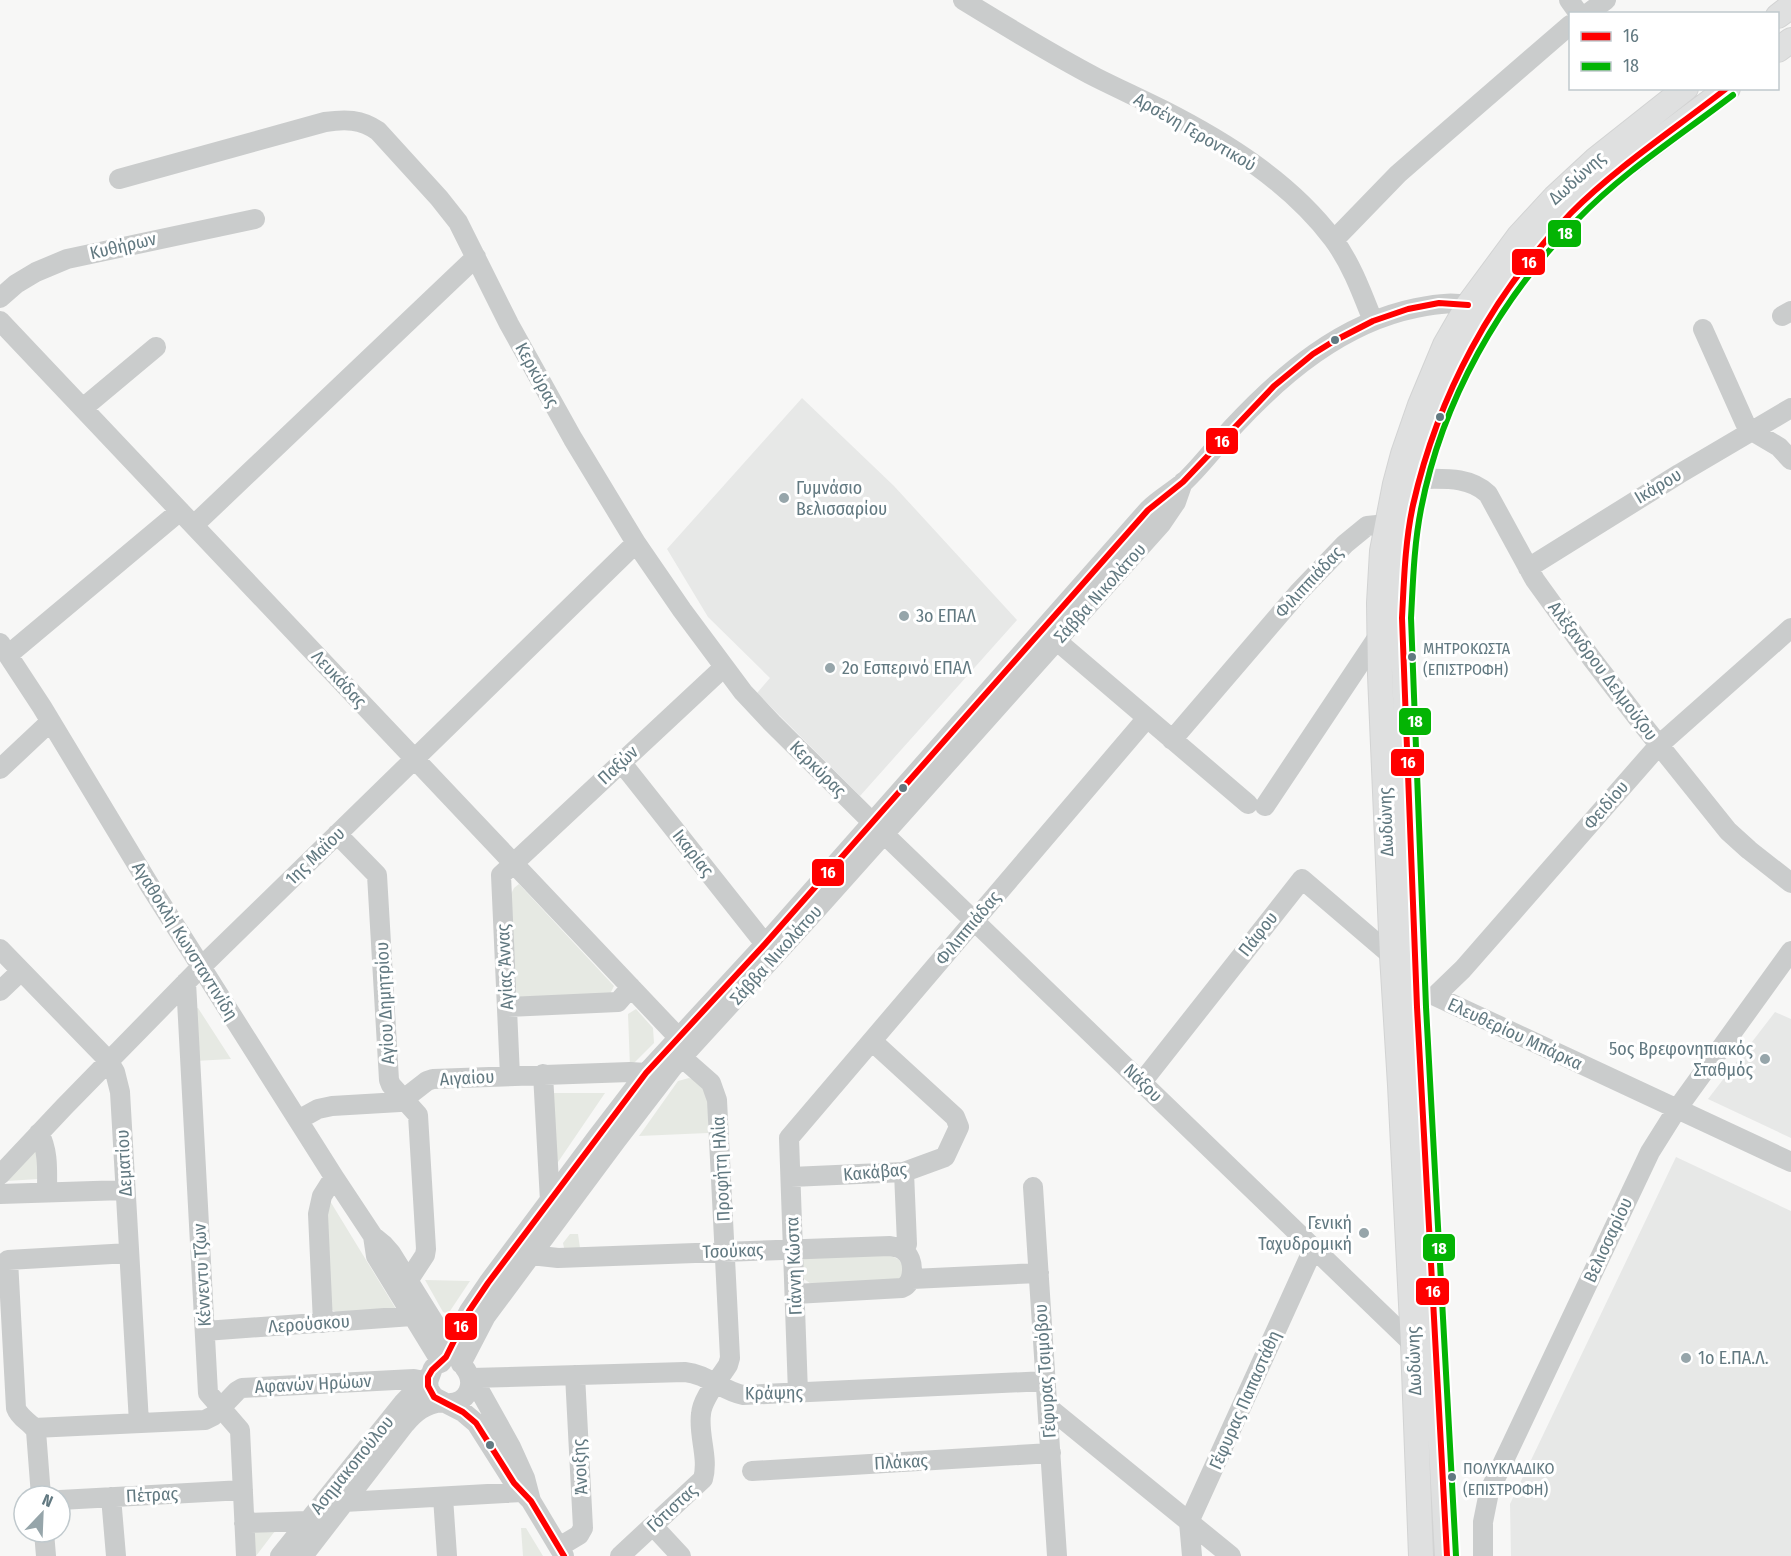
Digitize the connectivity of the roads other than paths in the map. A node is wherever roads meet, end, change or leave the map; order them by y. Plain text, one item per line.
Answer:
1 (963, 0) edge
2 (1606, 0) edge
3 (1791, 6) edge
4 (1590, 12) edge
5 (1779, 15) edge
6 (1569, 26) edge
7 (1791, 40) edge
8 (1779, 49) edge
9 (1684, 90) edge
10 (1725, 90) edge
11 (119, 179) dead end
12 (255, 219) dead end
13 (1334, 240) junction
14 (476, 257) junction
15 (0, 298) edge
16 (1468, 304) junction
17 (1490, 316) junction
18 (0, 321) edge
19 (1373, 321) junction
20 (1704, 329) dead end
21 (156, 347) dead end
22 (83, 408) junction
23 (1791, 408) edge
24 (1754, 431) junction
25 (1791, 460) edge
26 (1419, 479) junction
27 (1183, 482) junction
28 (187, 518) junction
29 (1387, 524) junction
30 (636, 543) junction
31 (1528, 568) junction
32 (1791, 628) edge
33 (1379, 635) junction
34 (1057, 642) junction
35 (4, 649) edge
36 (724, 667) junction
37 (1148, 718) junction
38 (50, 722) junction
39 (1172, 740) junction
40 (1659, 745) junction
41 (414, 758) junction
42 (621, 762) junction
43 (0, 769) edge
44 (878, 828) junction
45 (337, 834) junction
46 (513, 863) junction
47 (1791, 883) edge
48 (975, 921) junction
49 (765, 944) junction
50 (0, 949) edge
51 (1791, 951) edge
52 (1392, 956) junction
53 (201, 967) junction
54 (21, 971) junction
55 (186, 982) junction
56 (631, 987) junction
57 (0, 991) edge
58 (1423, 996) junction
59 (507, 1007) junction
60 (872, 1041) junction
61 (681, 1047) junction
62 (108, 1060) junction
63 (646, 1073) junction
64 (543, 1074) junction
65 (510, 1076) junction
66 (1142, 1082) junction
67 (404, 1099) junction
68 (1677, 1109) junction
69 (298, 1120) junction
70 (39, 1133) junction
71 (789, 1138) joint
72 (1791, 1162) edge
73 (2, 1168) edge
74 (904, 1172) junction
75 (791, 1177) junction
76 (334, 1178) junction
77 (1033, 1187) dead end
78 (125, 1190) junction
79 (47, 1193) junction
80 (0, 1194) edge
81 (550, 1201) junction
82 (373, 1236) junction
83 (1314, 1247) junction
84 (793, 1249) junction
85 (904, 1251) junction
86 (725, 1252) junction
87 (129, 1253) junction
88 (531, 1255) junction
89 (1039, 1273) junction
90 (912, 1278) junction
91 (408, 1281) junction
92 (795, 1294) junction
93 (412, 1316) junction
94 (323, 1323) junction
95 (205, 1331) junction
96 (1413, 1344) junction
97 (448, 1369) junction
98 (575, 1375) junction
99 (1046, 1381) junction
100 (717, 1383) junction
101 (798, 1393) junction
102 (450, 1401) junction
103 (1047, 1407) junction
104 (221, 1408) junction
105 (138, 1423) junction
106 (34, 1428) junction
107 (1051, 1453) junction
108 (752, 1471) dead end
109 (40, 1484) edge
110 (243, 1490) junction
111 (111, 1497) junction
112 (443, 1497) junction
113 (527, 1497) junction
114 (72, 1499) edge
115 (344, 1502) junction
116 (308, 1521) junction
117 (1190, 1522) junction
118 (244, 1523) junction
119 (653, 1526) junction
120 (562, 1552) edge
121 (116, 1556) edge
122 (246, 1556) edge
123 (280, 1556) edge
124 (303, 1556) edge
125 (447, 1556) edge
126 (620, 1556) edge
127 (681, 1556) edge
128 (1057, 1556) edge
129 (1192, 1556) edge
130 (1231, 1556) edge
131 (1422, 1556) edge
132 (1446, 1556) edge
133 (1483, 1556) edge

1 - 13 street, Αρσένη Γεροντικού
2 - 4 street
3 - 5 main road
6 - 13 street
7 - 8 main road
9 - 16 main road, Δωδώνης
10 - 17 main road, Δωδώνης
11 - 14 street, Κερκύρας
12 - 15 street, Κυθήρων
13 - 19 street, Αρσένη Γεροντικού
14 - 28 street
14 - 30 street, Κερκύρας
16 - 17 street
16 - 19 street, Σάββα Νικολάτου
16 - 29 main road, Δωδώνης
17 - 26 main road, Δωδώνης
18 - 22 street, Λευκάδας
19 - 27 street, Σάββα Νικολάτου
20 - 24 street
21 - 22 street
22 - 28 street, Λευκάδας
23 - 24 street, Ικάρου
24 - 25 street
24 - 31 street, Ικάρου
26 - 31 street, Αλέξανδρου Δελμούζου
26 - 58 main road, Δωδώνης
27 - 34 street, Σάββα Νικολάτου
27 - 44 street, Σάββα Νικολάτου
28 - 35 street
28 - 41 street, Λευκάδας
29 - 33 main road, Δωδώνης
29 - 39 street, Φιλιππιάδας
30 - 36 street, Κερκύρας
30 - 41 street, 1ης Μαΐου
31 - 40 street, Αλέξανδρου Δελμούζου
32 - 40 street, Φειδίου
33 - 39 street
33 - 52 main road, Δωδώνης
34 - 37 street
34 - 44 street, Σάββα Νικολάτου
35 - 38 street, Αγαθοκλή Κωνσταντινίδη
36 - 42 street, Παξών
36 - 44 street, Κερκύρας
37 - 39 street
37 - 48 street, Φιλιππιάδας
38 - 43 street
38 - 53 street, Αγαθοκλή Κωνσταντινίδη
40 - 47 street, Αλέξανδρου Δελμούζου
40 - 58 street, Φειδίου
41 - 45 street, 1ης Μαΐου
41 - 46 street, Λευκάδας
42 - 46 street, Παξών
42 - 49 street, Ικαρίας
44 - 48 street, Νάξου
44 - 49 street, Σάββα Νικολάτου
44 - 61 street, Σάββα Νικολάτου
45 - 53 street, 1ης Μαΐου
45 - 67 street, Αγίου Δημητρίου
46 - 56 street, Λευκάδας
46 - 59 street, Αγίας Άννας
48 - 60 street, Φιλιππιάδας
48 - 66 street, Νάξου
49 - 61 street, Σάββα Νικολάτου
50 - 54 street, Δεματίου
51 - 68 street, Βελισσαρίου
52 - 66 street, Πάφου
52 - 96 main road, Δωδώνης
53 - 55 street, 1ης Μαΐου
53 - 69 street, Αγαθοκλή Κωνσταντινίδη
54 - 57 street
54 - 62 street, Δεματίου
55 - 62 street, 1ης Μαΐου
55 - 95 street, Κέννεντυ Τζων
56 - 59 street
56 - 61 street, Λευκάδας
58 - 68 street, Ελευθερίου Μπάρκα
58 - 132 main road, Δωδώνης
59 - 65 street, Αγίας Άννας
60 - 71 street, Φιλιππιάδας
60 - 74 street, Κακάβας
61 - 63 street, Σάββα Νικολάτου
61 - 86 street, Προφήτη Ηλία
61 - 88 street, Σάββα Νικολάτου
62 - 70 street, 1ης Μαΐου
62 - 78 street, Δεματίου
63 - 64 street, Αιγαίου
63 - 81 street, Σάββα Νικολάτου
64 - 65 street, Αιγαίου
64 - 81 street
65 - 67 street, Αιγαίου
66 - 83 street, Νάξου
67 - 69 street, Αιγαίου
67 - 91 street, Αγίου Δημητρίου
68 - 72 street, Ελευθερίου Μπάρκα
68 - 133 street, Βελισσαρίου
69 - 76 street, Αγαθοκλή Κωνσταντινίδη
70 - 73 street, 1ης Μαΐου
70 - 79 street
71 - 75 street, Γιάννη Κώστα
74 - 75 street, Κακάβας
74 - 85 street
75 - 84 street, Γιάννη Κώστα
76 - 82 street, Αγαθοκλή Κωνσταντινίδη
76 - 94 street
77 - 89 street, Γέφυρας Τσιμόβου
78 - 79 street
78 - 87 street, Δεματίου
79 - 80 street
81 - 97 street, Σάββα Νικολάτου
82 - 91 street, Αγαθοκλή Κωνσταντινίδη
82 - 93 street, Αγαθοκλή Κωνσταντινίδη
83 - 96 street, Νάξου
83 - 117 street, Γέφυρας Παπαστάθη
84 - 85 street, Τσούκας
84 - 86 street, Τσούκας
84 - 92 street, Γιάννη Κώστα
85 - 90 street
86 - 88 street, Τσούκας
86 - 100 street, Προφήτη Ηλία
87 - 105 street, Δεματίου
87 - 106 street
88 - 97 street, Σάββα Νικολάτου
89 - 90 street
89 - 99 street, Γέφυρας Τσιμόβου
90 - 92 street
91 - 97 street, Αγαθοκλή Κωνσταντινίδη
92 - 101 street, Γιάννη Κώστα
93 - 94 street, Λερούσκου
93 - 97 street, Αγαθοκλή Κωνσταντινίδη
94 - 95 street, Λερούσκου
95 - 104 street, Κέννεντυ Τζων
96 - 131 main road, Δωδώνης
97 - 98 street, Κράψης
97 - 102 street
97 - 102 street
97 - 104 street, Αφανών Ηρώων
97 - 113 street
97 - 116 street, Ασημακοπούλου
98 - 100 street, Κράψης
98 - 120 street, Άνοιξης
99 - 101 street, Κράψης
99 - 103 street, Γέφυρας Τσιμόβου
100 - 101 street, Κράψης
100 - 119 street, Γότιστας
102 - 113 street
102 - 115 street, Ασημακοπούλου
103 - 107 street, Γέφυρας Τσιμόβου
103 - 117 street
104 - 105 street, Αφανών Ηρώων
104 - 110 street, Κέννεντυ Τζων
105 - 106 street, Αφανών Ηρώων
106 - 109 street
107 - 108 street, Πλάκας
107 - 128 street, Γέφυρας Τσιμόβου
110 - 111 street, Πέτρας
110 - 118 street, Κέννεντυ Τζων
111 - 114 street, Πέτρας
111 - 121 street
112 - 113 street
112 - 115 street
112 - 125 street
113 - 120 street
115 - 124 street, Ασημακοπούλου
116 - 118 street
116 - 123 street, Ασημακοπούλου
117 - 129 street, Γέφυρας Παπαστάθη
117 - 130 street
118 - 122 street, Κέννεντυ Τζων
119 - 126 street, Γότιστας
119 - 127 street

